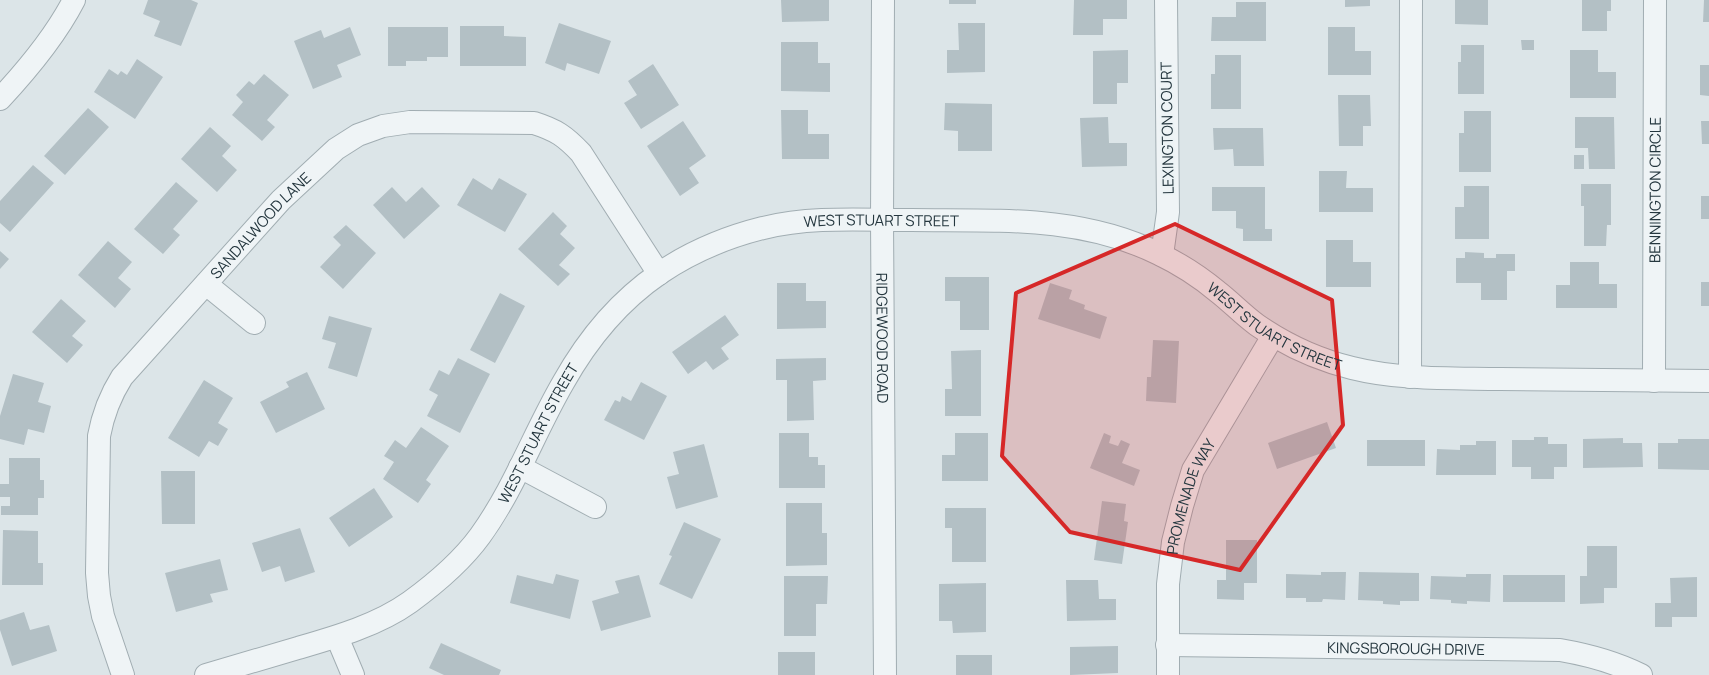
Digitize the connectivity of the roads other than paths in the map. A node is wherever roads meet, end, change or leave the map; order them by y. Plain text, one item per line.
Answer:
1 (74, 0) edge
2 (883, 0) edge
3 (1166, 0) edge
4 (1411, 0) edge
5 (1655, 0) edge
6 (0, 99) edge
7 (882, 220) junction
8 (1162, 255) junction
9 (660, 274) junction
10 (206, 284) junction
11 (254, 323) dead end
12 (1274, 336) junction
13 (1410, 377) junction
14 (1654, 381) junction
15 (1709, 381) edge
16 (520, 468) junction
17 (595, 507) dead end
18 (337, 637) junction
19 (1167, 644) junction
20 (123, 675) edge
21 (206, 675) edge
22 (353, 675) edge
23 (885, 675) edge
24 (1168, 675) edge
25 (1641, 675) edge

1 - 6 street
2 - 7 street, RIDGEWOOD ROAD
3 - 8 street, LEXINGTON COURT
4 - 13 street
5 - 14 street, BENNINGTON CIRCLE
7 - 8 street, WEST STUART STREET
7 - 9 street, WEST STUART STREET
7 - 23 street, RIDGEWOOD ROAD
8 - 12 street, WEST STUART STREET
9 - 10 street, SANDALWOOD LANE
9 - 16 street, WEST STUART STREET
10 - 11 street
10 - 20 street, SANDALWOOD LANE
12 - 13 street, WEST STUART STREET
12 - 19 street, PROMENADE WAY
13 - 14 street, WEST STUART STREET
14 - 15 street, WEST STUART STREET
16 - 17 street
16 - 18 street, WEST STUART STREET
18 - 21 street, WEST STUART STREET
18 - 22 street
19 - 24 street, PROMENADE WAY
19 - 25 street, KINGSBOROUGH DRIVE

